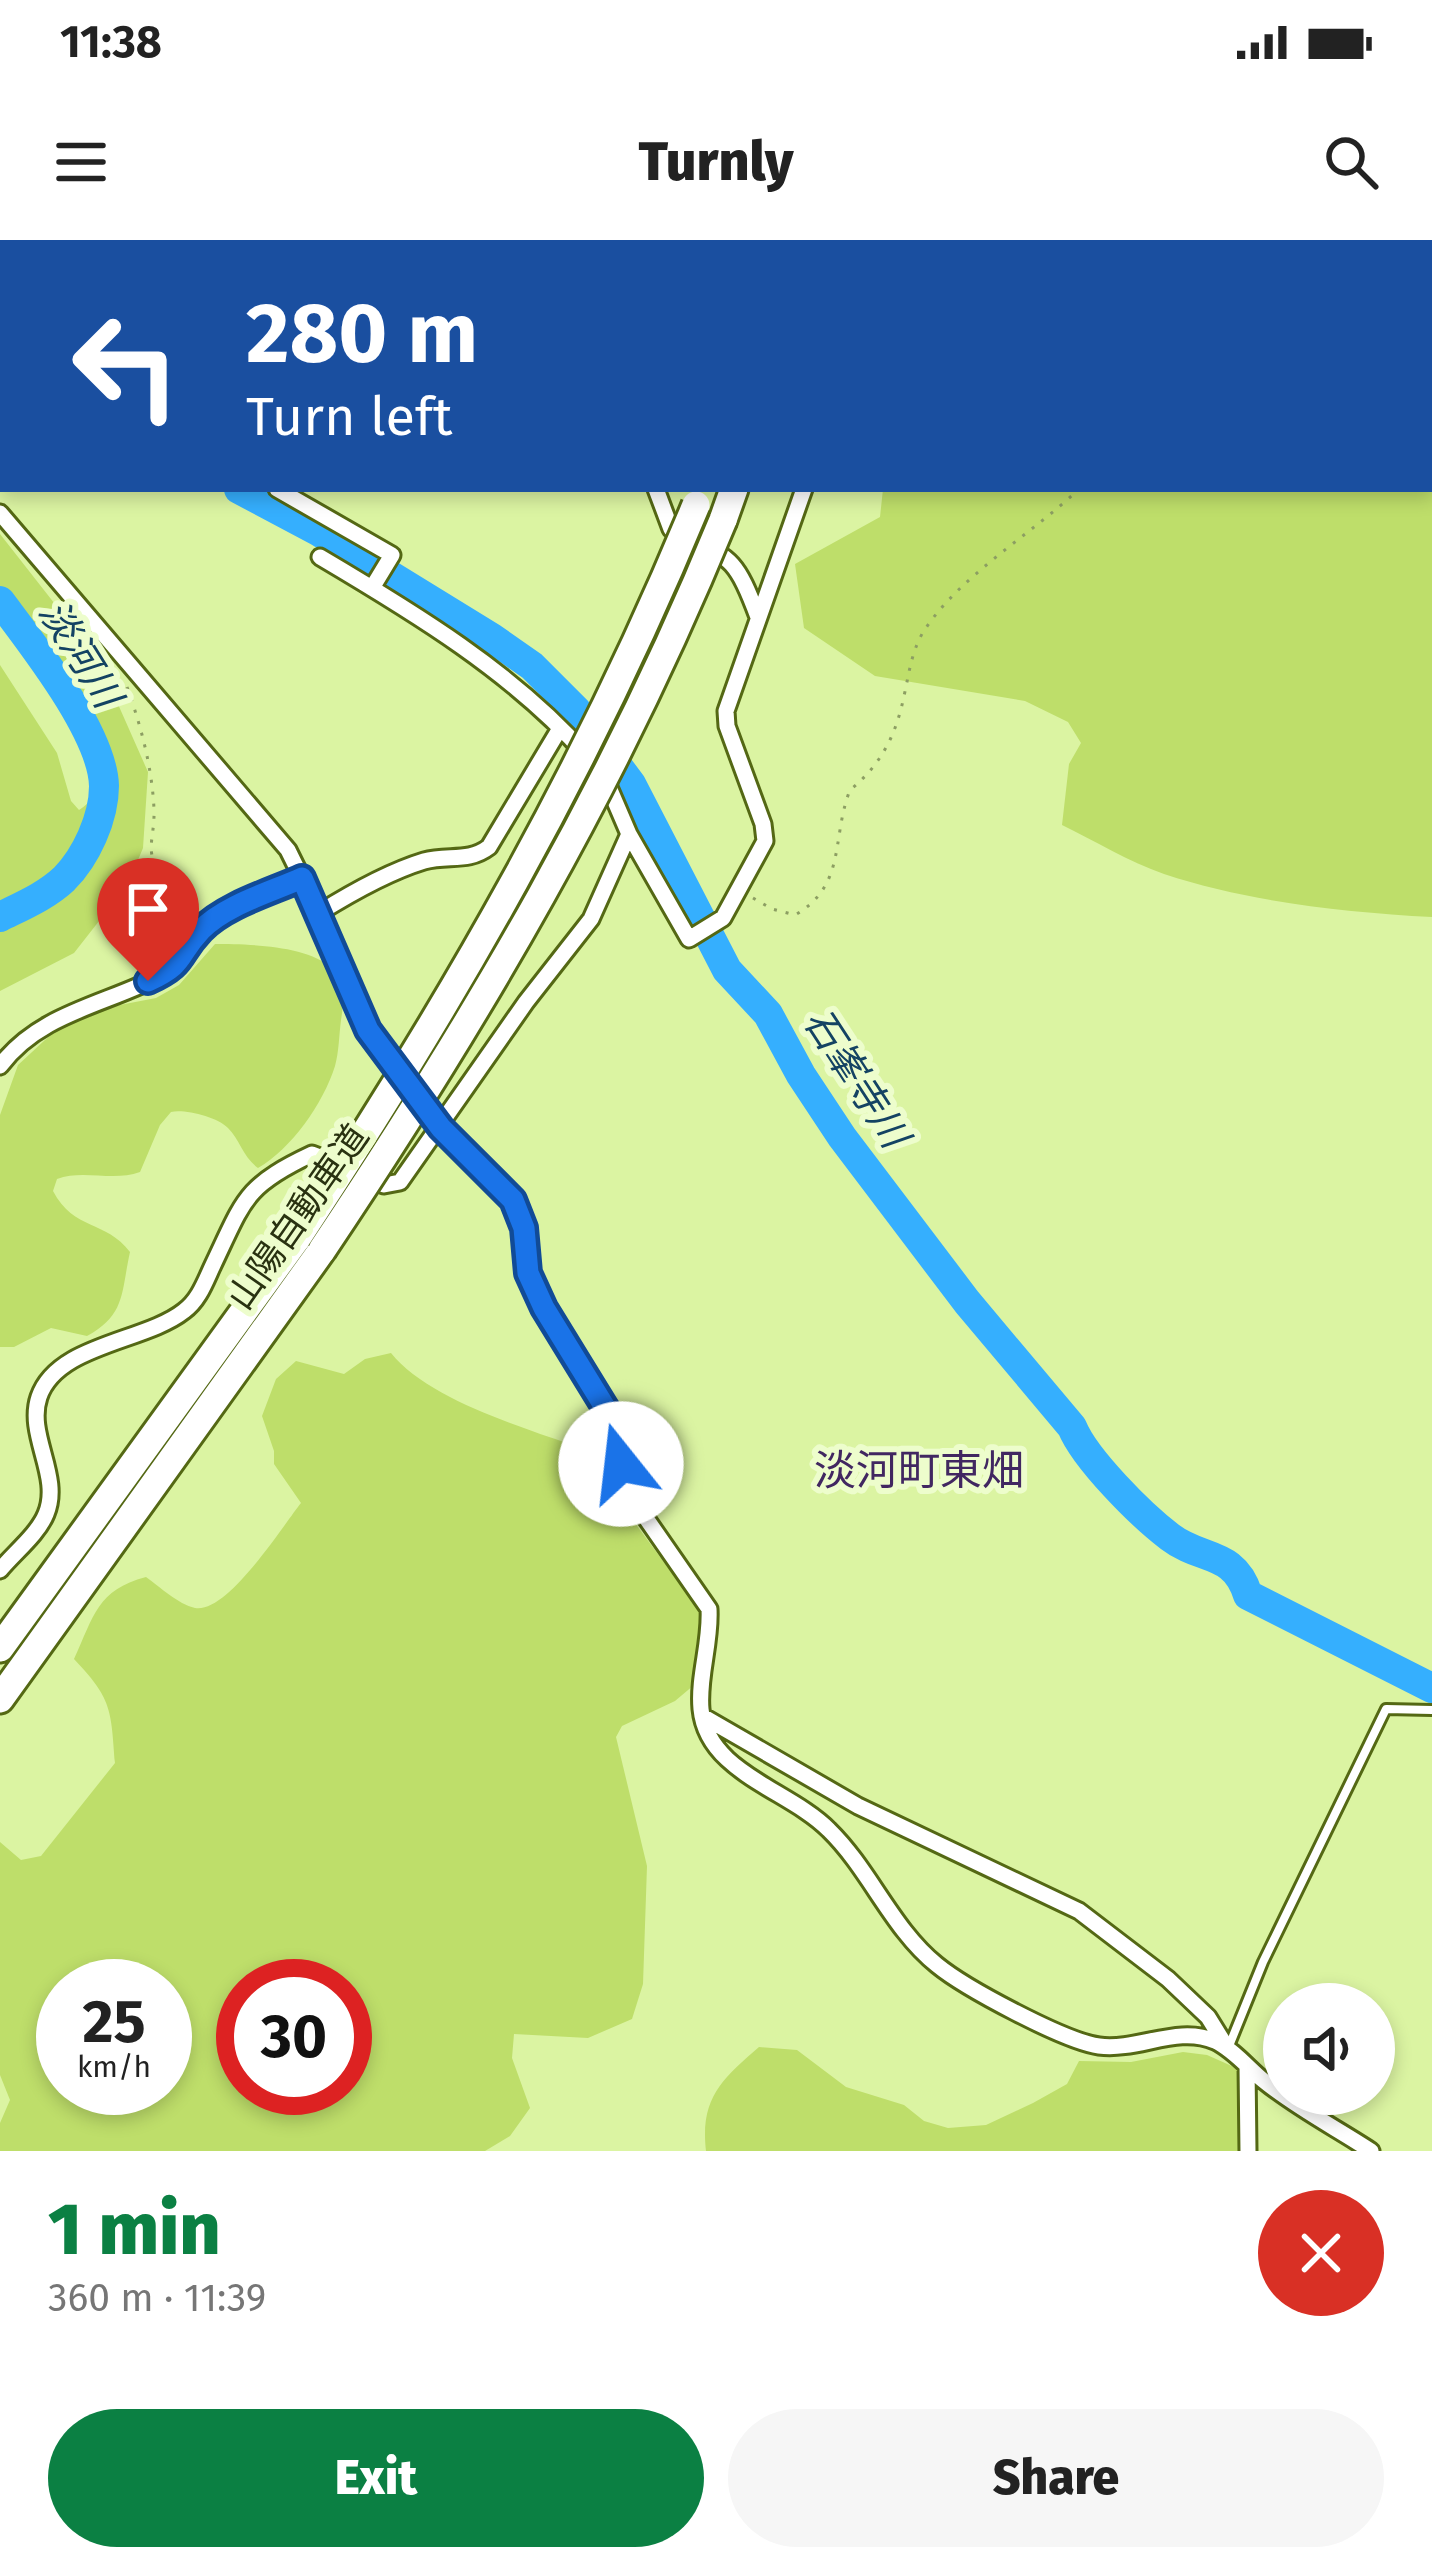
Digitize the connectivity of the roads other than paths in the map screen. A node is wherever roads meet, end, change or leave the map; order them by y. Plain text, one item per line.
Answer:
1 (282, 492) edge
2 (657, 492) edge
3 (733, 492) edge
4 (803, 492) edge
5 (699, 497) edge
6 (0, 513) edge
7 (320, 557) dead end
8 (372, 588) junction
9 (758, 617) junction
10 (559, 730) junction
11 (629, 834) junction
12 (302, 878) junction
13 (319, 913) junction
14 (0, 1066) edge
15 (441, 1128) junction
16 (309, 1244) junction
17 (0, 1570) edge
18 (0, 1648) edge
19 (0, 1699) edge
20 (1432, 1710) edge
21 (701, 1714) junction
22 (1228, 2049) junction
23 (1247, 2066) junction
24 (1248, 2151) edge
25 (1371, 2151) edge

1 - 8 street
2 - 9 street
3 - 16 highway, 山陽自動車道, bridge
4 - 9 street
5 - 16 highway, 山陽自動車道, bridge
6 - 12 street
7 - 8 street
8 - 10 street
9 - 11 street
10 - 11 street
10 - 13 street
11 - 15 street
12 - 13 street
12 - 14 street
13 - 15 street
15 - 17 street
15 - 21 street
16 - 18 highway, 山陽自動車道
16 - 19 highway, 山陽自動車道
20 - 22 lane
21 - 22 street
21 - 22 street
22 - 23 street
23 - 24 street
23 - 25 street

